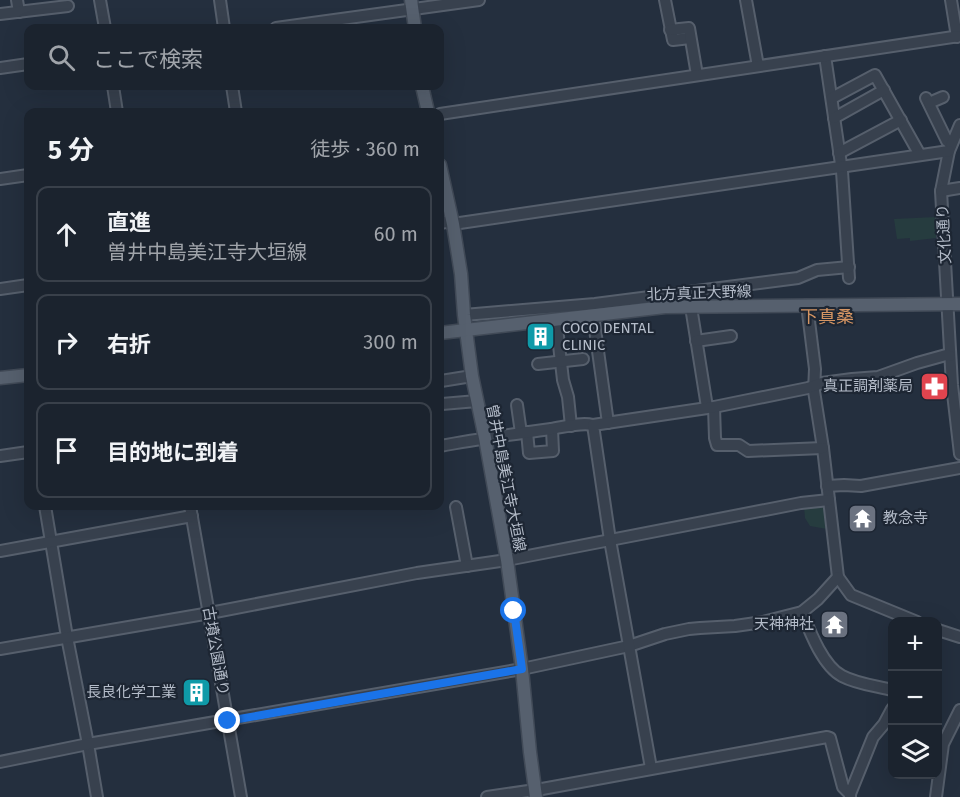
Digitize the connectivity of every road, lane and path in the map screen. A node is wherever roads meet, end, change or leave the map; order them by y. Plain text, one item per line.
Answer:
1 (17, 0) edge
2 (100, 0) edge
3 (220, 0) edge
4 (478, 0) edge
5 (665, 0) edge
6 (747, 0) edge
7 (951, 0) edge
8 (52, 4) edge
9 (412, 5) edge
10 (68, 6) dead end
11 (19, 12) junction
12 (0, 14) edge
13 (104, 24) edge
14 (223, 24) edge
15 (300, 24) edge
16 (415, 24) edge
17 (958, 36) edge
18 (825, 56) junction
19 (24, 65) edge
20 (758, 66) junction
21 (0, 68) edge
22 (697, 75) junction
23 (114, 90) edge
24 (233, 90) edge
25 (423, 90) edge
26 (884, 90) junction
27 (943, 97) dead end
28 (832, 98) junction
29 (116, 108) edge
30 (235, 108) edge
31 (427, 108) edge
32 (444, 113) edge
33 (834, 118) junction
34 (901, 120) junction
35 (960, 125) edge
36 (950, 147) junction
37 (839, 153) junction
38 (920, 155) junction
39 (841, 166) junction
40 (24, 176) edge
41 (0, 179) edge
42 (444, 183) edge
43 (960, 188) edge
44 (941, 191) junction
45 (444, 222) edge
46 (453, 224) junction
47 (24, 286) edge
48 (0, 289) edge
49 (954, 304) edge
50 (807, 305) junction
51 (691, 306) junction
52 (464, 315) junction
53 (593, 315) junction
54 (556, 319) junction
55 (954, 328) edge
56 (466, 330) junction
57 (444, 333) edge
58 (731, 336) dead end
59 (696, 341) junction
60 (951, 356) junction
61 (583, 359) dead end
62 (561, 362) junction
63 (537, 364) dead end
64 (24, 375) edge
65 (472, 376) junction
66 (0, 378) edge
67 (444, 381) edge
68 (956, 385) edge
69 (815, 386) junction
70 (477, 400) junction
71 (444, 404) edge
72 (516, 405) dead end
73 (710, 407) junction
74 (608, 423) junction
75 (593, 425) junction
76 (571, 426) junction
77 (552, 429) junction
78 (524, 432) junction
79 (485, 438) junction
80 (444, 445) edge
81 (823, 448) junction
82 (24, 453) edge
83 (960, 454) edge
84 (0, 456) edge
85 (960, 468) edge
86 (827, 486) junction
87 (829, 500) junction
88 (456, 507) dead end
89 (46, 510) edge
90 (191, 511) edge
91 (610, 540) junction
92 (51, 542) junction
93 (0, 551) edge
94 (507, 560) junction
95 (467, 566) junction
96 (838, 577) junction
97 (802, 612) junction
98 (210, 613) junction
99 (907, 617) edge
100 (942, 631) edge
101 (67, 637) junction
102 (960, 637) edge
103 (629, 646) junction
104 (0, 650) edge
105 (522, 669) junction
106 (888, 689) edge
107 (960, 710) edge
108 (228, 721) junction
109 (888, 726) edge
110 (942, 740) edge
111 (88, 744) junction
112 (0, 762) edge
113 (651, 768) junction
114 (937, 779) edge
115 (536, 793) edge
116 (850, 795) edge
117 (97, 797) edge
118 (241, 797) edge
119 (487, 797) edge
120 (936, 797) edge

1 - 11 street
2 - 13 street
3 - 14 street
4 - 9 street
5 - 22 street
6 - 20 street
7 - 17 street
8 - 10 street
8 - 11 street
9 - 15 street
9 - 16 main road
11 - 12 street
17 - 18 street
18 - 20 street
18 - 28 street
19 - 21 street
20 - 22 street
22 - 32 street
23 - 29 street
24 - 30 street
25 - 31 main road
26 - 28 street
26 - 33 street
26 - 34 street
27 - 36 street
28 - 33 street
33 - 37 street
34 - 37 street
34 - 38 street
35 - 36 street, 文化通り
36 - 38 street
36 - 44 street, 文化通り
37 - 39 street
38 - 39 street
39 - 46 street
39 - 52 street
40 - 41 street
42 - 46 main road, 曽井中島美江寺大垣線
43 - 44 street
44 - 49 street, 文化通り
45 - 46 street
46 - 52 main road, 曽井中島美江寺大垣線
47 - 48 street
49 - 50 main road, 北方真正大野線
49 - 55 street, 文化通り
50 - 51 main road, 北方真正大野線
50 - 69 street
51 - 53 main road, 北方真正大野線
51 - 59 street
52 - 56 main road, 曽井中島美江寺大垣線
53 - 54 main road, 北方真正大野線
53 - 74 street
54 - 56 main road, 北方真正大野線
54 - 62 street
55 - 60 street, 文化通り
56 - 57 main road, 北方真正大野線
56 - 65 main road, 曽井中島美江寺大垣線
58 - 59 street
59 - 73 street
60 - 68 street, 文化通り
60 - 69 street
61 - 62 street
62 - 63 street
62 - 76 street
64 - 66 main road
65 - 67 street
65 - 70 main road, 曽井中島美江寺大垣線
68 - 83 street, 文化通り
69 - 73 street
69 - 81 street
70 - 71 street
70 - 79 main road, 曽井中島美江寺大垣線
72 - 78 street
73 - 74 street
73 - 81 street
74 - 75 street
75 - 76 street
75 - 91 street
76 - 77 street
77 - 78 street
77 - 78 street
78 - 79 street
79 - 80 street
79 - 94 main road, 曽井中島美江寺大垣線
81 - 86 street
82 - 84 street
85 - 86 street
86 - 87 street
87 - 91 street
87 - 96 street
88 - 95 street
89 - 92 street
90 - 92 street
90 - 98 street, 古墳公園通り
91 - 94 street
91 - 103 street
92 - 93 street
92 - 101 street
94 - 95 street
94 - 105 main road, 曽井中島美江寺大垣線
95 - 98 street
96 - 97 street
96 - 99 street
97 - 103 street
97 - 106 street
98 - 101 street
98 - 108 street, 古墳公園通り
100 - 102 street
101 - 104 street
101 - 111 street
103 - 105 street
103 - 113 street
105 - 108 street
105 - 115 main road, 曽井中島美江寺大垣線
107 - 110 street
108 - 111 street
108 - 118 street, 古墳公園通り
109 - 116 street
111 - 112 street
111 - 117 street
113 - 115 street
113 - 116 street
114 - 120 street
115 - 119 street

